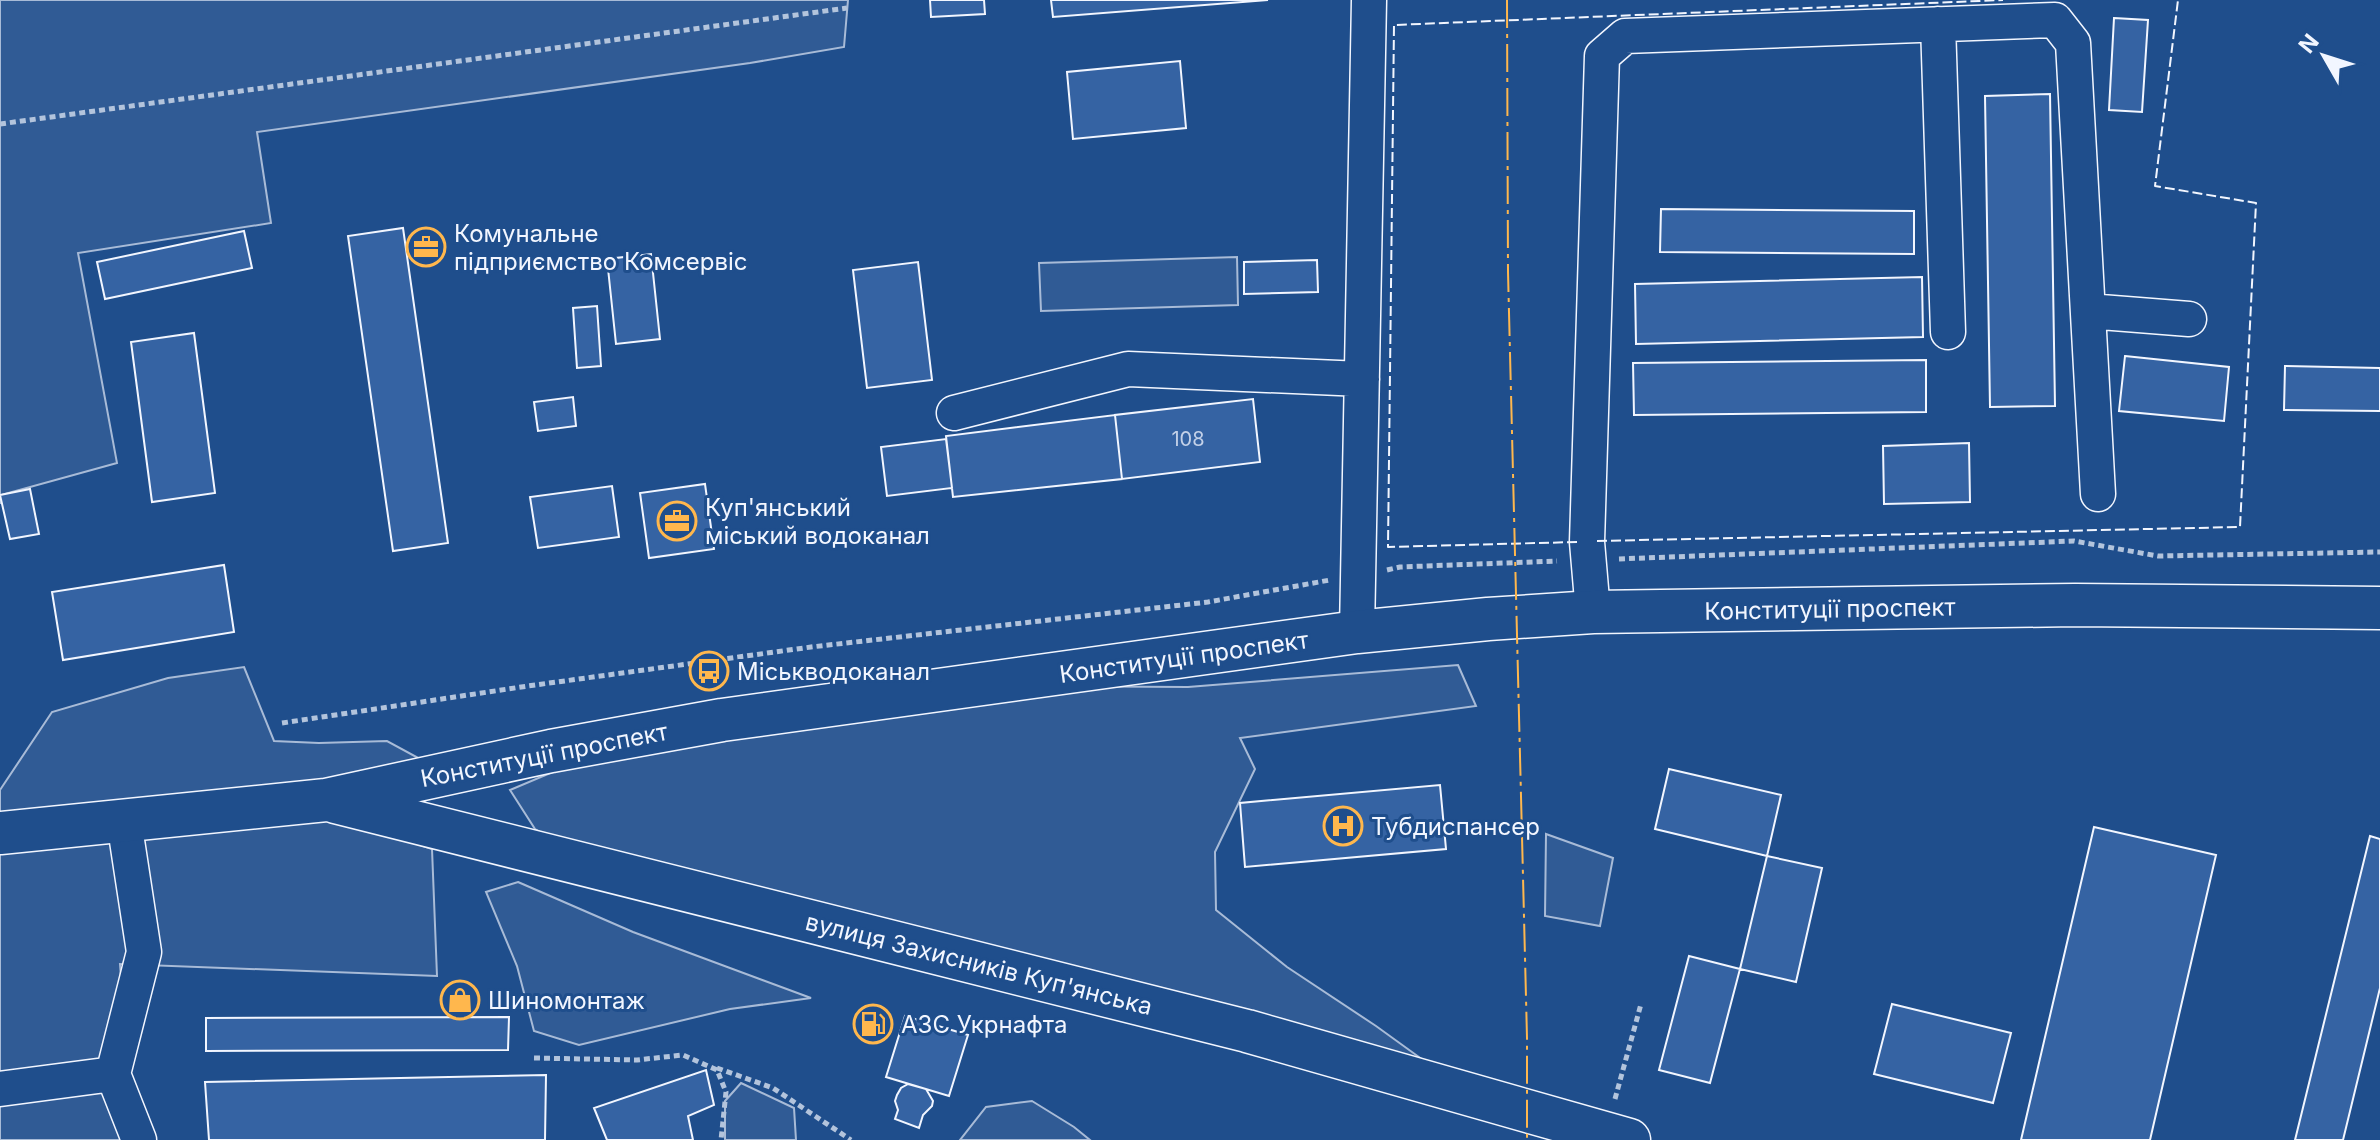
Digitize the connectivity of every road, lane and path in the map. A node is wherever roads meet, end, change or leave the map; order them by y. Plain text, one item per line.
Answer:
1 (1369, 0) edge
2 (847, 8) dead end
3 (1938, 24) junction
4 (0, 124) edge
5 (2088, 311) junction
6 (2189, 319) dead end
7 (1948, 332) dead end
8 (1362, 379) junction
9 (954, 413) dead end
10 (2098, 494) dead end
11 (2380, 608) edge
12 (1593, 612) junction
13 (1357, 632) junction
14 (326, 800) junction
15 (124, 821) junction
16 (0, 833) edge
17 (1641, 1004) dead end
18 (534, 1058) dead end
19 (693, 1060) junction
20 (113, 1074) junction
21 (0, 1089) edge
22 (1624, 1138) edge
23 (139, 1140) edge
24 (721, 1140) edge
25 (851, 1140) edge

1 - 8 lane
2 - 4 path
3 - 5 lane
3 - 7 lane
3 - 12 lane
5 - 6 lane
5 - 10 lane
8 - 9 lane
8 - 13 lane
11 - 12 main road, Конституції проспект
12 - 13 main road, Конституції проспект
13 - 14 main road, Конституції проспект
14 - 15 main road, Конституції проспект
14 - 22 main road, вулиця Захисників Куп'янська
15 - 16 main road, Конституції проспект
15 - 20 lane
17 - 22 path
18 - 19 path
19 - 24 path
19 - 25 path
20 - 21 lane
20 - 23 lane

